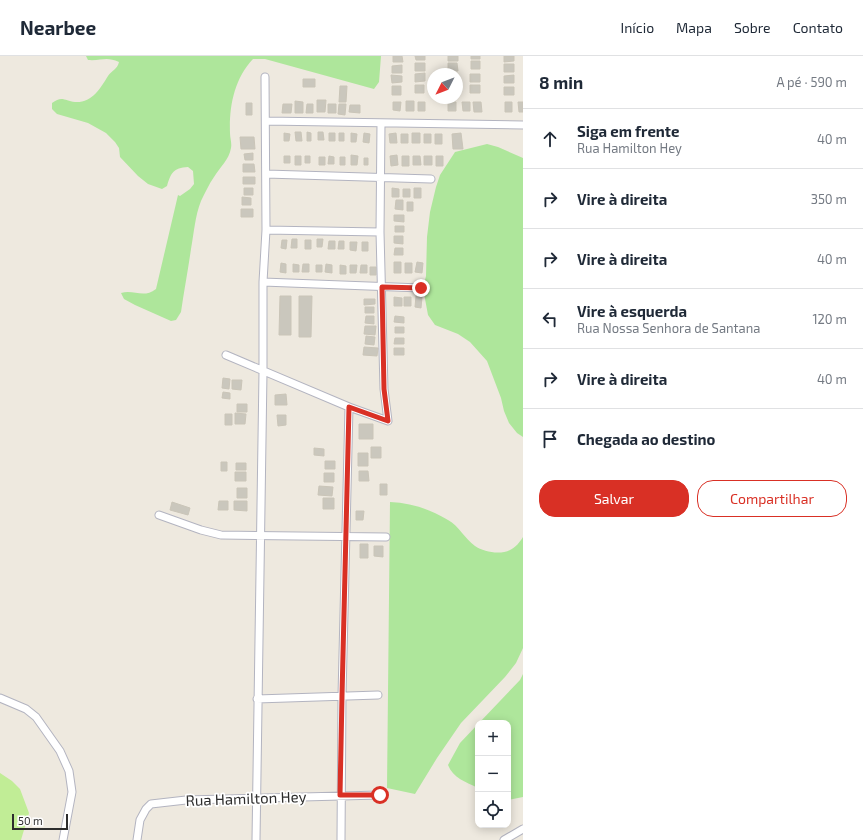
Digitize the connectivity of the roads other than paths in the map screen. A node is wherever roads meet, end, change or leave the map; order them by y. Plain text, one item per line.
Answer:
1 (265, 77) dead end
2 (266, 121) junction
3 (381, 123) junction
4 (523, 125) edge
5 (266, 174) junction
6 (381, 178) junction
7 (431, 179) dead end
8 (266, 230) junction
9 (380, 232) junction
10 (263, 282) junction
11 (382, 287) junction
12 (421, 288) dead end
13 (226, 355) dead end
14 (263, 372) junction
15 (349, 407) junction
16 (159, 515) dead end
17 (260, 534) junction
18 (346, 537) junction
19 (386, 537) dead end
20 (378, 695) dead end
21 (342, 696) junction
22 (0, 698) edge
23 (258, 699) junction
24 (340, 795) junction
25 (380, 795) dead end
26 (256, 798) junction
27 (523, 829) edge
28 (63, 840) edge
29 (136, 840) edge
30 (256, 840) edge
31 (341, 840) edge
32 (504, 840) edge

1 - 2 street
2 - 3 street
2 - 5 street
3 - 4 street
3 - 6 street
5 - 6 street
5 - 8 street
6 - 7 street
6 - 9 street
8 - 9 street
8 - 10 street
9 - 11 street
10 - 11 street
10 - 14 street
11 - 12 street
11 - 15 street
13 - 14 street
14 - 15 street
14 - 17 street
15 - 18 street
16 - 17 street
17 - 18 street
17 - 23 street
18 - 19 street
18 - 21 street
20 - 21 street
21 - 23 street
21 - 24 street
22 - 28 street
23 - 26 street
24 - 25 street, Rua Hamilton Hey
24 - 26 street, Rua Hamilton Hey
24 - 31 street
26 - 29 street, Rua Hamilton Hey
26 - 30 street
27 - 32 street

